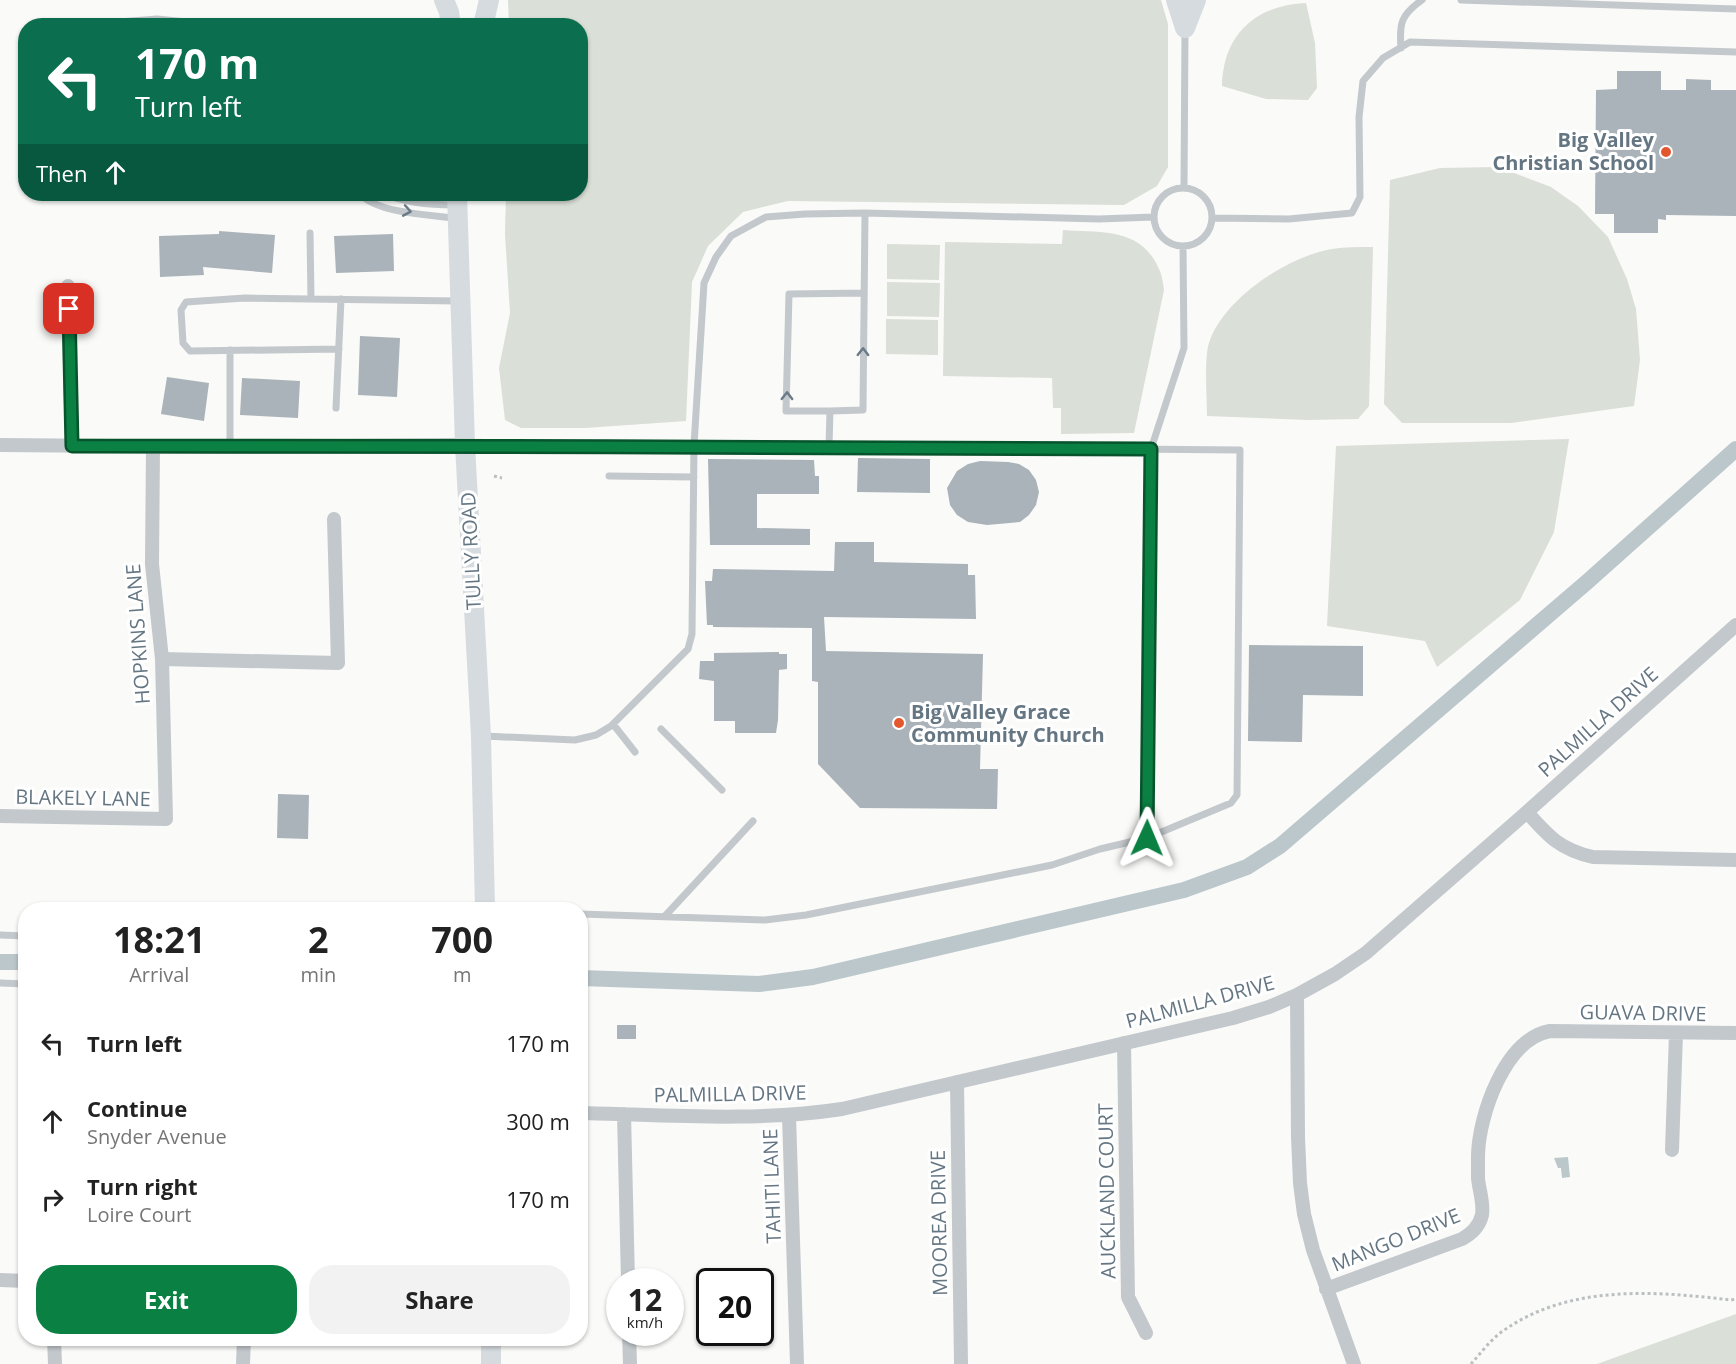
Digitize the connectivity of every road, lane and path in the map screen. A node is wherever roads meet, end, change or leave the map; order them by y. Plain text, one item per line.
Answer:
1 (444, 0) edge
2 (453, 0) edge
3 (489, 0) edge
4 (1176, 0) edge
5 (1196, 0) edge
6 (1422, 0) edge
7 (1461, 0) edge
8 (1736, 9) edge
9 (450, 18) edge
10 (452, 18) edge
11 (485, 18) edge
12 (1185, 28) junction
13 (1401, 48) junction
14 (1736, 52) edge
15 (1184, 188) junction
16 (370, 201) edge
17 (409, 201) edge
18 (457, 206) edge
19 (865, 213) junction
20 (1154, 217) junction
21 (1212, 218) junction
22 (309, 232) dead end
23 (1183, 246) junction
24 (68, 286) dead end
25 (864, 293) junction
26 (311, 299) junction
27 (341, 299) junction
28 (459, 301) junction
29 (339, 349) junction
30 (230, 350) junction
31 (336, 408) dead end
32 (830, 411) junction
33 (0, 445) edge
34 (465, 445) junction
35 (72, 446) junction
36 (153, 446) junction
37 (694, 446) junction
38 (829, 446) junction
39 (230, 447) junction
40 (1151, 449) junction
41 (494, 476) dead end
42 (609, 476) dead end
43 (693, 477) junction
44 (502, 478) dead end
45 (334, 519) dead end
46 (1736, 625) edge
47 (162, 659) junction
48 (613, 724) junction
49 (661, 729) dead end
50 (481, 736) junction
51 (635, 752) dead end
52 (722, 790) dead end
53 (1527, 812) junction
54 (0, 816) edge
55 (166, 819) joint
56 (753, 821) dead end
57 (1147, 838) junction
58 (1736, 860) edge
59 (485, 902) edge
60 (588, 914) edge
61 (665, 916) junction
62 (0, 935) edge
63 (18, 936) edge
64 (0, 983) edge
65 (18, 984) edge
66 (1297, 995) junction
67 (1676, 1033) junction
68 (1736, 1033) edge
69 (1124, 1043) junction
70 (957, 1082) junction
71 (588, 1113) edge
72 (624, 1114) junction
73 (789, 1116) junction
74 (1672, 1150) dead end
75 (1478, 1225) joint
76 (628, 1268) edge
77 (0, 1280) edge
78 (18, 1281) edge
79 (1326, 1289) junction
80 (1736, 1299) edge
81 (1146, 1333) dead end
82 (54, 1346) edge
83 (244, 1346) edge
84 (491, 1346) edge
85 (629, 1346) edge
86 (55, 1364) edge
87 (243, 1364) edge
88 (491, 1364) edge
89 (630, 1364) edge
90 (797, 1364) edge
91 (961, 1364) edge
92 (1354, 1364) edge
93 (1471, 1364) edge

1 - 9 main road
2 - 10 main road
3 - 11 main road
4 - 12 main road
5 - 12 main road
6 - 13 lane
7 - 8 lane
12 - 15 lane
13 - 14 lane
13 - 21 lane
15 - 20 lane
15 - 21 lane
16 -> 18 lane
17 - 18 lane
18 - 28 main road, TULLY ROAD
19 - 20 lane
19 - 25 lane
19 - 37 lane
20 - 23 lane
21 - 23 lane
22 - 26 lane
23 - 40 lane
24 - 35 street
32 -> 25 lane
32 -> 25 lane
26 - 27 lane
26 - 30 lane
27 - 28 lane
27 - 29 lane
28 - 34 main road, TULLY ROAD
29 - 30 lane
29 - 31 lane
30 - 39 lane
32 - 38 lane
33 - 35 street
34 - 37 lane
34 - 39 street
34 - 50 main road, TULLY ROAD
35 - 36 street
36 - 39 street
36 - 47 street, HOPKINS LANE
37 - 38 lane
37 - 43 lane
38 - 40 lane
40 - 57 lane
40 - 57 lane
41 - 44 path
42 - 43 lane
43 - 48 lane
45 - 47 street
46 - 53 street, PALMILLA DRIVE
47 - 55 street, HOPKINS LANE
48 - 50 lane
48 - 51 lane
49 - 52 lane
50 - 59 main road, TULLY ROAD
53 - 58 street
53 - 66 street, PALMILLA DRIVE
54 - 55 street, BLAKELY LANE
56 - 61 lane
57 - 61 lane
60 - 61 lane
62 - 63 lane
64 - 65 lane
66 - 69 street, PALMILLA DRIVE
66 - 79 street
67 - 68 street, GUAVA DRIVE
67 - 74 street
67 - 75 street, GUAVA DRIVE
69 - 70 street, PALMILLA DRIVE
69 - 81 street, AUCKLAND COURT
70 - 73 street, PALMILLA DRIVE
70 - 91 street, MOOREA DRIVE
71 - 72 street, PALMILLA DRIVE
72 - 73 street, PALMILLA DRIVE
72 - 76 street
73 - 90 street, TAHITI LANE
75 - 79 street, MANGO DRIVE
77 - 78 street
79 - 92 street
80 - 93 path
82 - 86 street
83 - 87 street
84 - 88 main road
85 - 89 street

